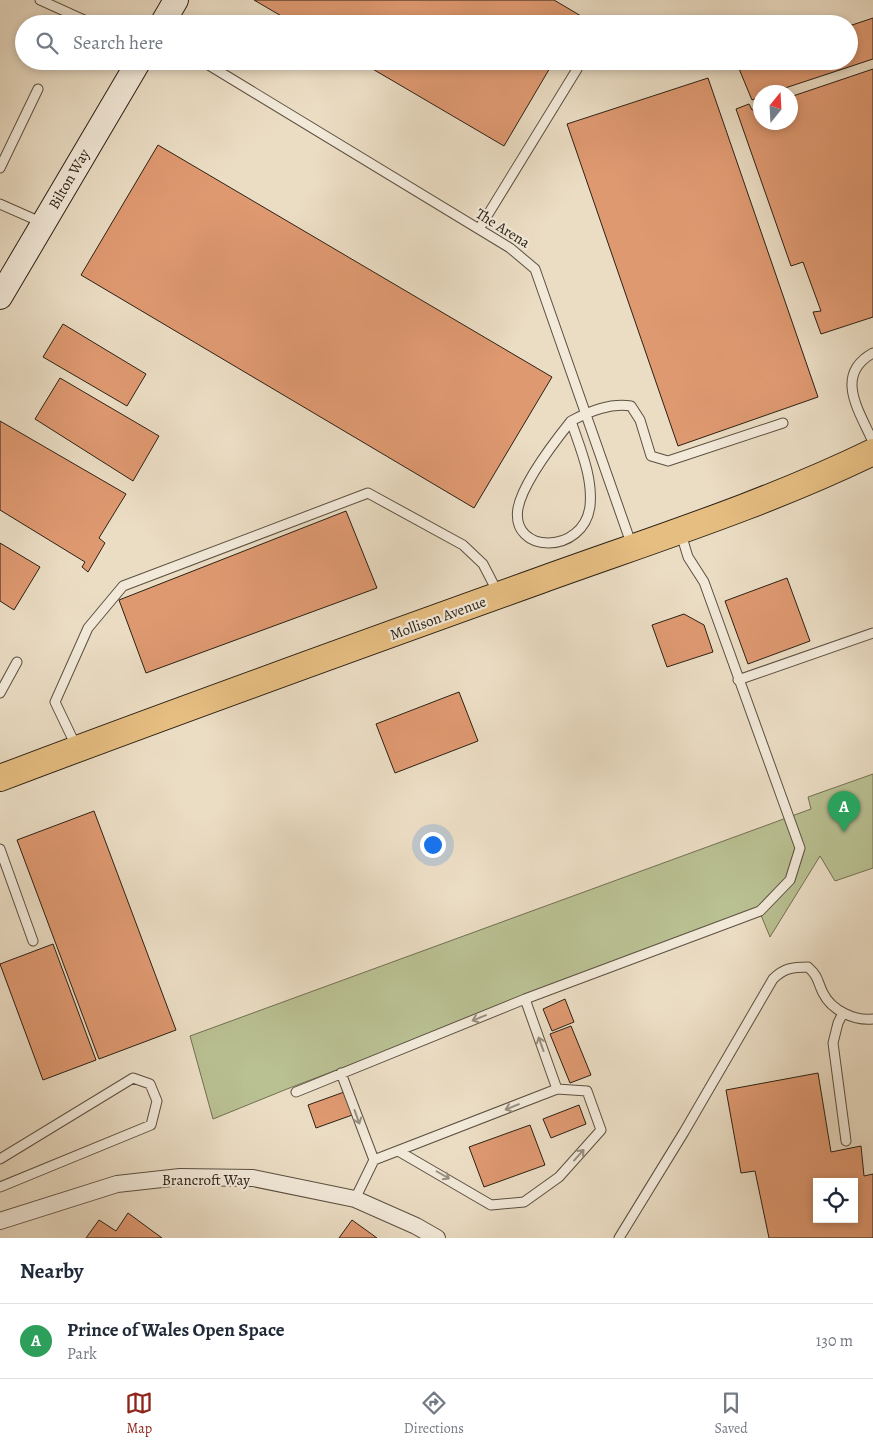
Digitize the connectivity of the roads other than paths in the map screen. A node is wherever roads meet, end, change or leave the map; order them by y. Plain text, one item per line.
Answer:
1 (40, 0) edge
2 (176, 0) edge
3 (73, 15) edge
4 (167, 15) edge
5 (134, 70) edge
6 (217, 70) edge
7 (576, 70) edge
8 (38, 89) dead end
9 (0, 168) edge
10 (0, 204) edge
11 (43, 224) junction
12 (479, 229) junction
13 (0, 297) edge
14 (873, 353) edge
15 (586, 413) junction
16 (571, 421) junction
17 (783, 422) dead end
18 (873, 442) edge
19 (873, 452) edge
20 (680, 531) junction
21 (632, 547) junction
22 (499, 595) junction
23 (873, 633) edge
24 (17, 662) dead end
25 (738, 680) junction
26 (0, 693) edge
27 (78, 750) junction
28 (0, 778) edge
29 (0, 849) edge
30 (33, 940) dead end
31 (525, 999) junction
32 (843, 1013) junction
33 (873, 1020) edge
34 (341, 1073) junction
35 (557, 1089) junction
36 (296, 1092) dead end
37 (846, 1141) dead end
38 (400, 1152) junction
39 (0, 1159) edge
40 (374, 1160) junction
41 (0, 1187) edge
42 (355, 1199) junction
43 (0, 1221) edge
44 (437, 1238) edge
45 (619, 1238) edge

1 - 3 lane
2 - 4 street
5 - 11 street, Bilton Way
6 - 12 lane, The Arena
7 - 12 lane
8 - 9 lane
10 - 11 lane
11 - 13 street, Bilton Way
12 - 15 lane, The Arena
14 - 18 lane
15 - 16 lane
15 - 17 lane
15 - 21 lane, The Arena
16 - 16 lane
19 - 20 main road, Mollison Avenue
20 - 21 main road, Mollison Avenue
20 - 25 lane
21 - 22 main road, Mollison Avenue
22 - 27 main road, Mollison Avenue
22 - 27 lane
23 - 25 lane
24 - 26 lane
25 - 31 lane
27 - 28 main road, Mollison Avenue
29 - 30 lane
31 -> 34 lane
35 -> 31 lane
32 - 33 lane
32 - 37 lane
32 - 45 lane
34 - 36 lane
34 -> 40 lane
35 -> 38 lane
38 -> 35 lane
38 - 40 lane
39 - 41 lane
40 - 42 lane
42 - 43 street, Brancroft Way
42 - 44 street, Brancroft Way

